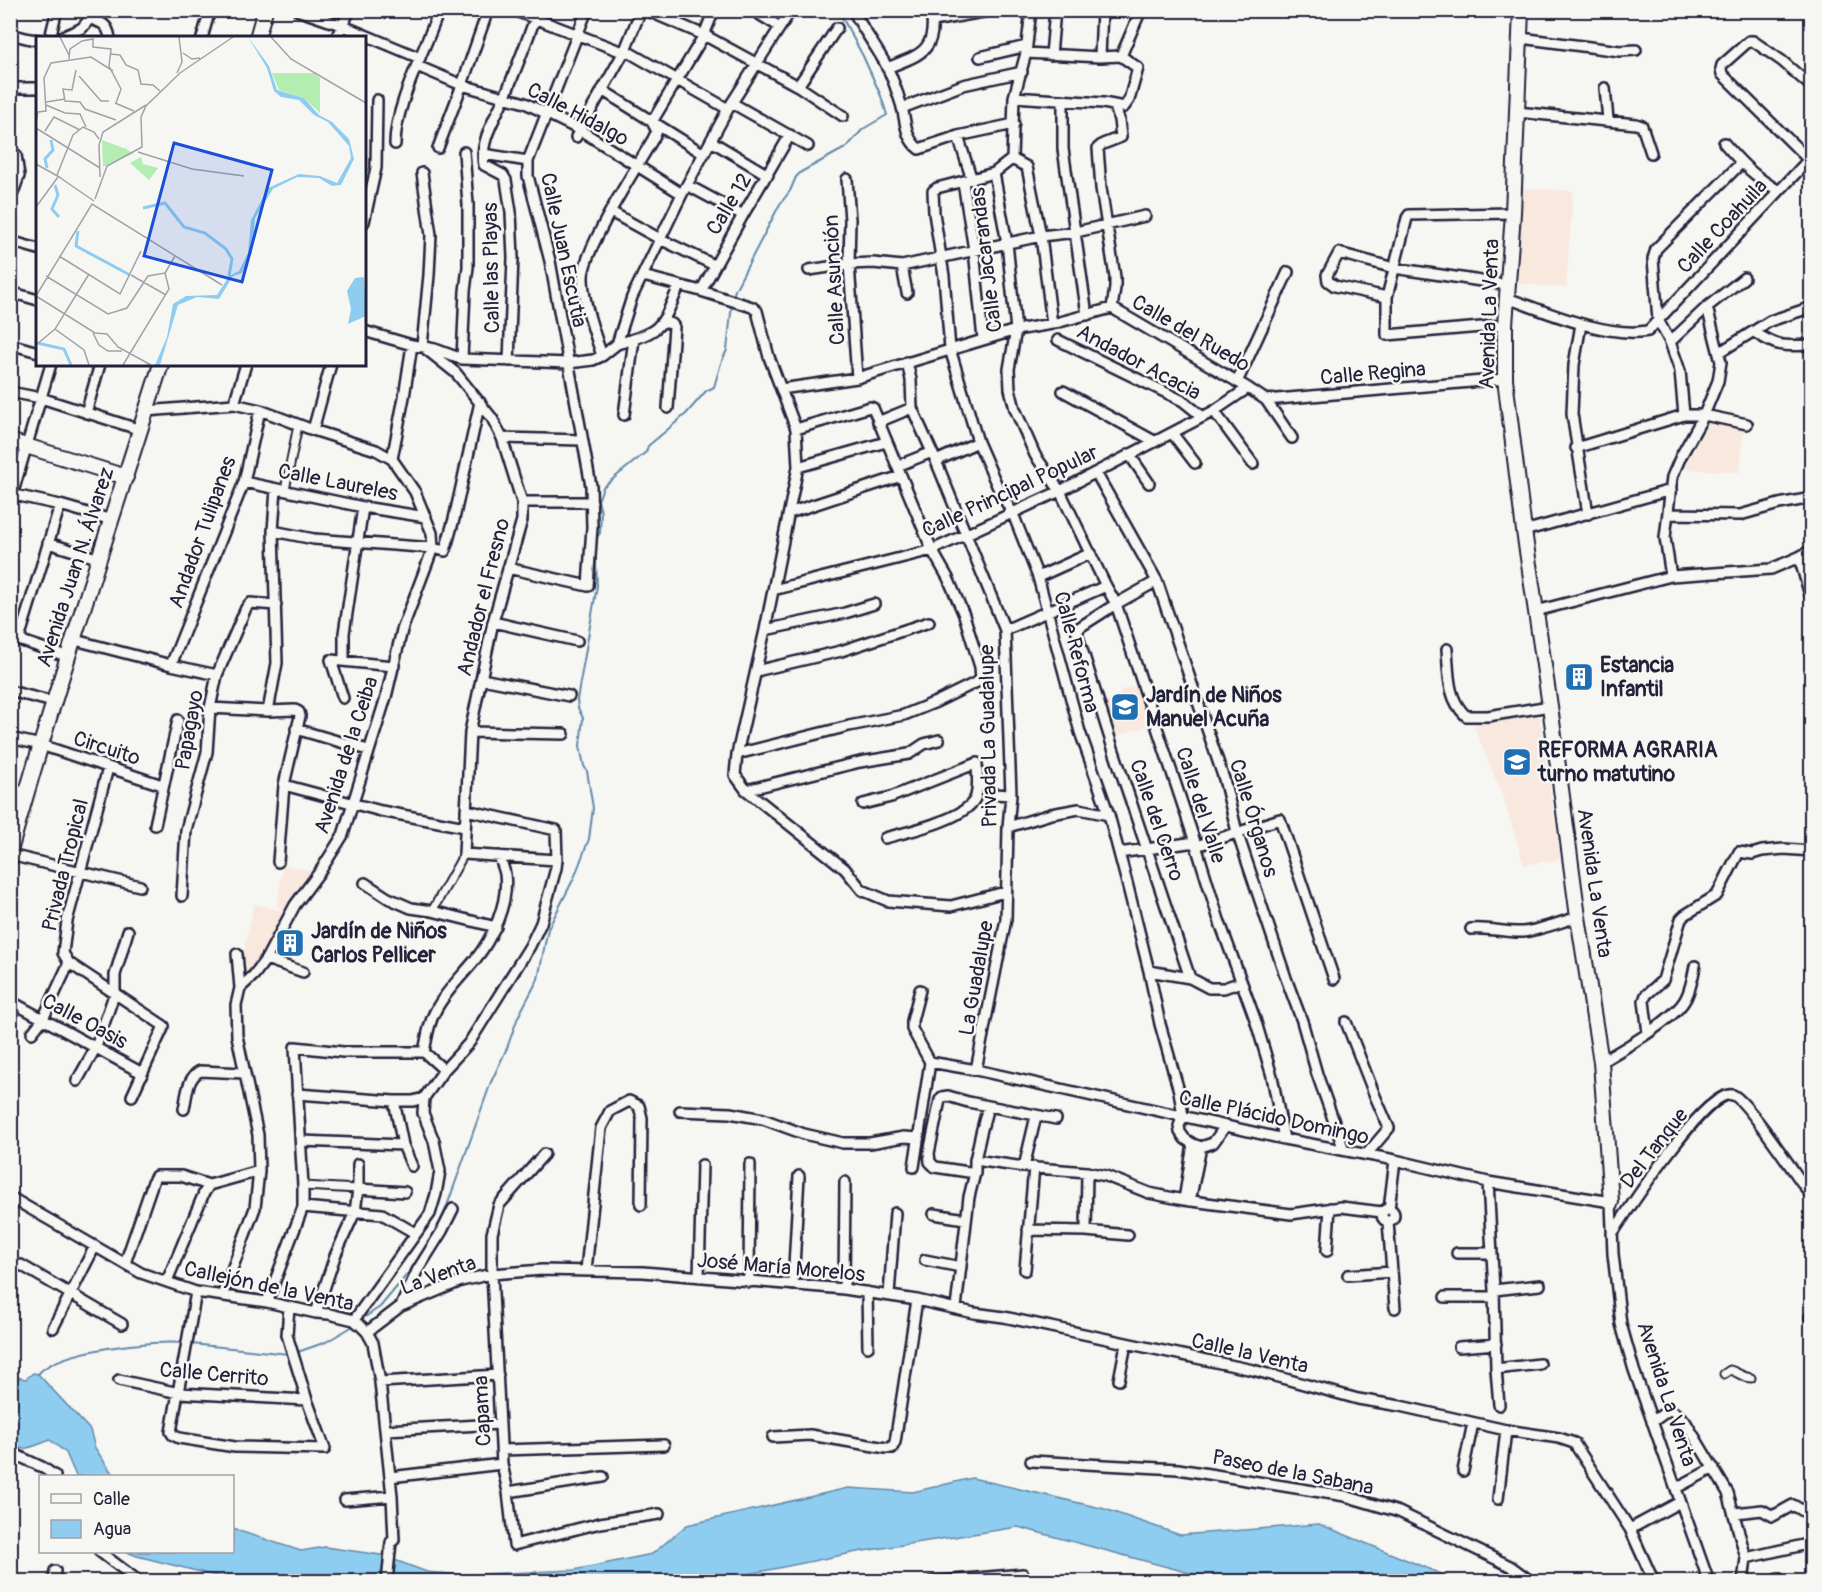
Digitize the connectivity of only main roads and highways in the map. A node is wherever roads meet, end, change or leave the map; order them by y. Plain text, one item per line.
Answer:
1 (265, 10) edge
2 (1521, 10) edge
3 (258, 36) edge
4 (160, 366) edge
5 (10, 441) edge
6 (126, 477) junction
7 (12, 836) edge
8 (10, 853) edge
9 (1611, 1203) road end

1 - 3 main road
2 - 9 main road, Avenida La Venta
4 - 6 main road, Avenida Juan N. Álvarez
5 - 6 main road
6 - 7 main road, Avenida Juan N. Álvarez
7 - 8 main road, Avenida Juan N. Álvarez

